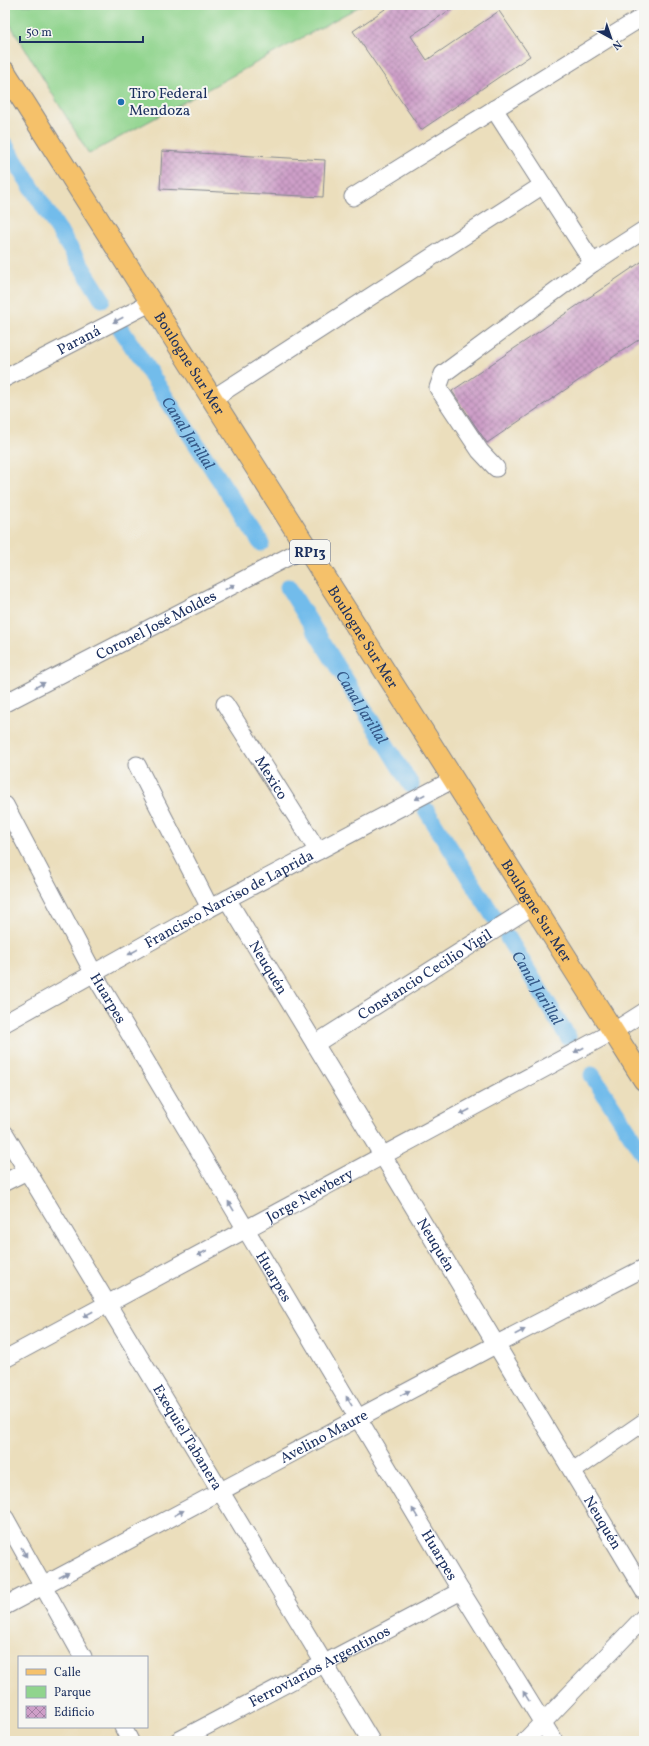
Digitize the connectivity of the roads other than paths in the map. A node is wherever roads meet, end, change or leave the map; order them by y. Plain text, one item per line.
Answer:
1 (644, 16) edge
2 (5, 72) edge
3 (494, 109) junction
4 (543, 185) junction
5 (353, 197) dead end
6 (644, 230) edge
7 (593, 263) junction
8 (152, 302) junction
9 (5, 378) edge
10 (212, 399) junction
11 (496, 468) dead end
12 (307, 547) junction
13 (5, 703) edge
14 (225, 704) dead end
15 (137, 765) dead end
16 (454, 779) junction
17 (5, 805) edge
18 (318, 851) junction
19 (227, 899) junction
20 (534, 905) junction
21 (210, 908) junction
22 (94, 974) junction
23 (644, 1012) edge
24 (5, 1023) edge
25 (614, 1032) junction
26 (315, 1044) junction
27 (644, 1080) edge
28 (5, 1134) edge
29 (383, 1156) junction
30 (27, 1171) junction
31 (5, 1182) edge
32 (246, 1230) junction
33 (644, 1268) edge
34 (107, 1304) junction
35 (496, 1344) junction
36 (5, 1359) edge
37 (359, 1418) junction
38 (644, 1422) edge
39 (573, 1471) junction
40 (220, 1491) junction
41 (5, 1518) edge
42 (44, 1586) junction
43 (461, 1591) junction
44 (644, 1591) edge
45 (5, 1606) edge
46 (644, 1617) edge
47 (83, 1656) edge
48 (325, 1663) junction
49 (543, 1723) junction
50 (124, 1728) edge
51 (130, 1741) edge
52 (178, 1741) edge
53 (371, 1741) edge
54 (525, 1741) edge
55 (554, 1741) edge

1 - 3 street
2 - 8 main road, Boulogne Sur Mer / RP13
3 - 4 street
3 - 5 street
4 - 7 street
4 - 10 street
6 - 7 street
7 - 11 street
8 -> 9 street, Paraná
8 - 10 main road, Boulogne Sur Mer / RP13
10 - 12 main road, Boulogne Sur Mer / RP13
13 -> 12 street, Coronel José Moldes
12 - 16 main road, Boulogne Sur Mer / RP13
14 - 18 street, Mexico
15 - 21 street
16 -> 18 street, Francisco Narciso de Laprida
16 - 20 main road, Boulogne Sur Mer / RP13
17 - 22 street, Huarpes
18 - 19 street, Francisco Narciso de Laprida
19 - 21 street, Francisco Narciso de Laprida
19 - 26 street, Neuquén
20 - 25 main road, Boulogne Sur Mer / RP13
20 - 26 street, Constancio Cecilio Vigil
21 -> 22 street, Francisco Narciso de Laprida
22 - 24 street, Francisco Narciso de Laprida
32 -> 22 street, Huarpes
23 - 25 street, Jorge Newbery
25 - 27 main road, Boulogne Sur Mer / RP13
25 -> 29 street, Jorge Newbery
26 - 29 street, Neuquén
28 - 30 street, Exequiel Tabanera
29 - 32 street, Jorge Newbery
29 - 35 street, Neuquén
30 - 31 street
30 - 34 street, Exequiel Tabanera
32 -> 34 street, Jorge Newbery
37 -> 32 street, Huarpes
35 -> 33 street, Avelino Maure
34 -> 36 street, Jorge Newbery
34 - 40 street, Exequiel Tabanera
37 -> 35 street, Avelino Maure
35 - 39 street, Neuquén
37 - 40 street, Avelino Maure
43 -> 37 street, Huarpes
38 - 39 street
39 - 44 street, Neuquén
42 -> 40 street, Avelino Maure
40 - 48 street, Exequiel Tabanera
41 -> 42 street
42 - 45 street, Avelino Maure
42 - 47 street
43 - 48 street, Ferroviarios Argentinos
49 -> 43 street, Huarpes
46 - 49 street
48 - 52 street, Ferroviarios Argentinos
48 - 53 street, Exequiel Tabanera
49 - 54 street
49 - 55 street, Huarpes
50 - 51 street

